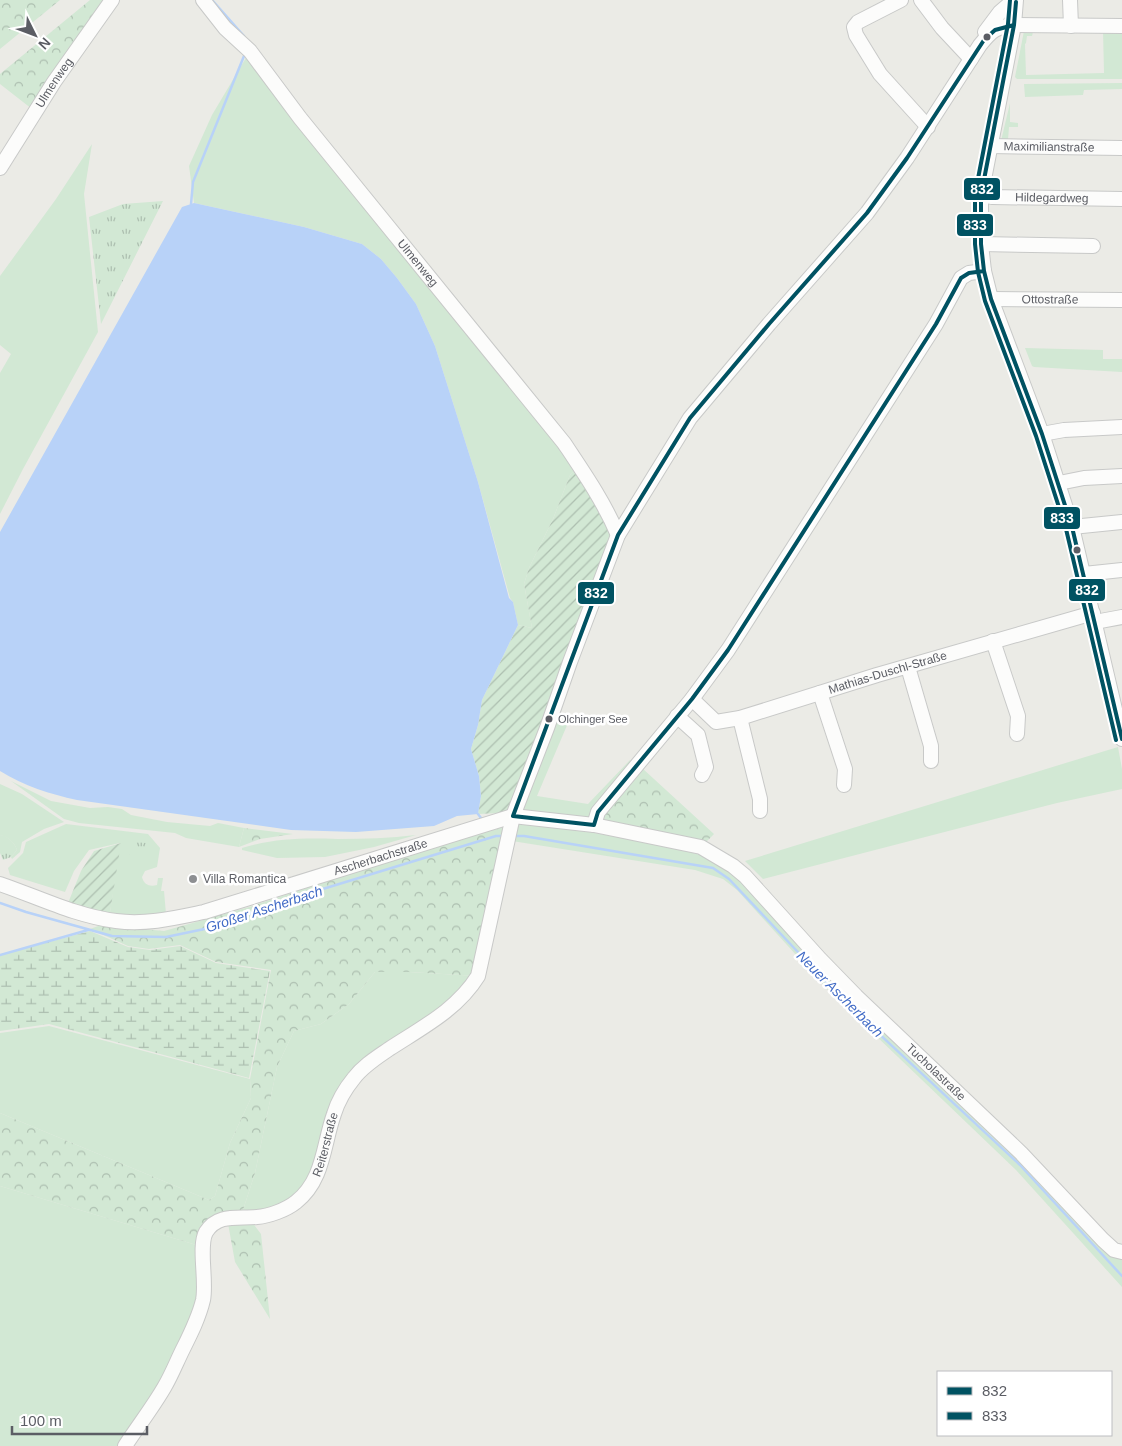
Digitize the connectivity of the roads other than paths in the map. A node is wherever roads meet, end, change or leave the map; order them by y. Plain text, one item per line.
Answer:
1 (112, 0) edge
2 (203, 0) edge
3 (901, 0) edge
4 (921, 0) edge
5 (1015, 0) edge
6 (1070, 0) edge
7 (1014, 25) junction
8 (1071, 26) junction
9 (1122, 26) edge
10 (980, 45) junction
11 (971, 60) junction
12 (928, 127) junction
13 (1122, 140) edge
14 (990, 146) junction
15 (1108, 147) junction
16 (1122, 148) edge
17 (0, 168) edge
18 (981, 195) junction
19 (1122, 199) edge
20 (981, 244) junction
21 (1093, 246) dead end
22 (984, 271) junction
23 (991, 298) junction
24 (1116, 300) edge
25 (1122, 307) edge
26 (1122, 427) edge
27 (1042, 434) junction
28 (1122, 476) edge
29 (1058, 483) junction
30 (1122, 522) edge
31 (1072, 527) junction
32 (618, 535) junction
33 (1122, 570) edge
34 (1084, 574) junction
35 (1094, 617) junction
36 (1122, 617) edge
37 (993, 642) junction
38 (908, 667) junction
39 (820, 693) junction
40 (692, 698) junction
41 (677, 716) junction
42 (740, 718) junction
43 (1120, 719) edge
44 (1017, 734) dead end
45 (1122, 739) edge
46 (931, 761) dead end
47 (702, 775) dead end
48 (844, 785) dead end
49 (760, 810) dead end
50 (513, 816) junction
51 (594, 825) junction
52 (733, 866) joint
53 (0, 884) edge
54 (1122, 1252) edge
55 (126, 1446) edge

1 - 17 street, Ulmenweg
2 - 32 street, Ulmenweg
3 - 12 street
4 - 11 street
5 - 7 street
5 - 10 street
6 - 8 street
7 - 8 street
7 - 10 street
7 - 14 street
8 - 9 street
10 - 11 street, Reiterstraße
11 - 12 street, Reiterstraße
12 - 32 street, Reiterstraße
13 - 15 street, Maximilianstraße
14 - 15 street, Maximilianstraße
14 - 18 street
15 - 16 street, Maximilianstraße
18 - 19 street, Hildegardweg
18 - 20 street
20 - 21 street
20 - 22 street
22 - 23 street
22 - 40 street
23 - 24 street, Ottostraße
23 - 27 street
24 - 25 street, Ottostraße
26 - 27 street
27 - 29 street
28 - 29 street
29 - 31 street
30 - 31 street
31 - 34 street
32 - 50 street, Reiterstraße
33 - 34 street
34 - 35 street
35 - 36 street, Mathias-Duschl-Straße
35 - 37 street, Mathias-Duschl-Straße
35 - 43 street
37 - 38 street, Mathias-Duschl-Straße
37 - 44 street
38 - 39 street, Mathias-Duschl-Straße
38 - 46 street
39 - 42 street, Mathias-Duschl-Straße
39 - 48 street
40 - 41 street
40 - 42 street, Mathias-Duschl-Straße
41 - 47 street
41 - 51 street
42 - 49 street
43 - 45 street
50 - 51 street, Ascherbachstraße
50 - 53 street, Ascherbachstraße
50 - 55 street, Reiterstraße
51 - 52 street, Ascherbachstraße
52 - 54 street, Tucholastraße

